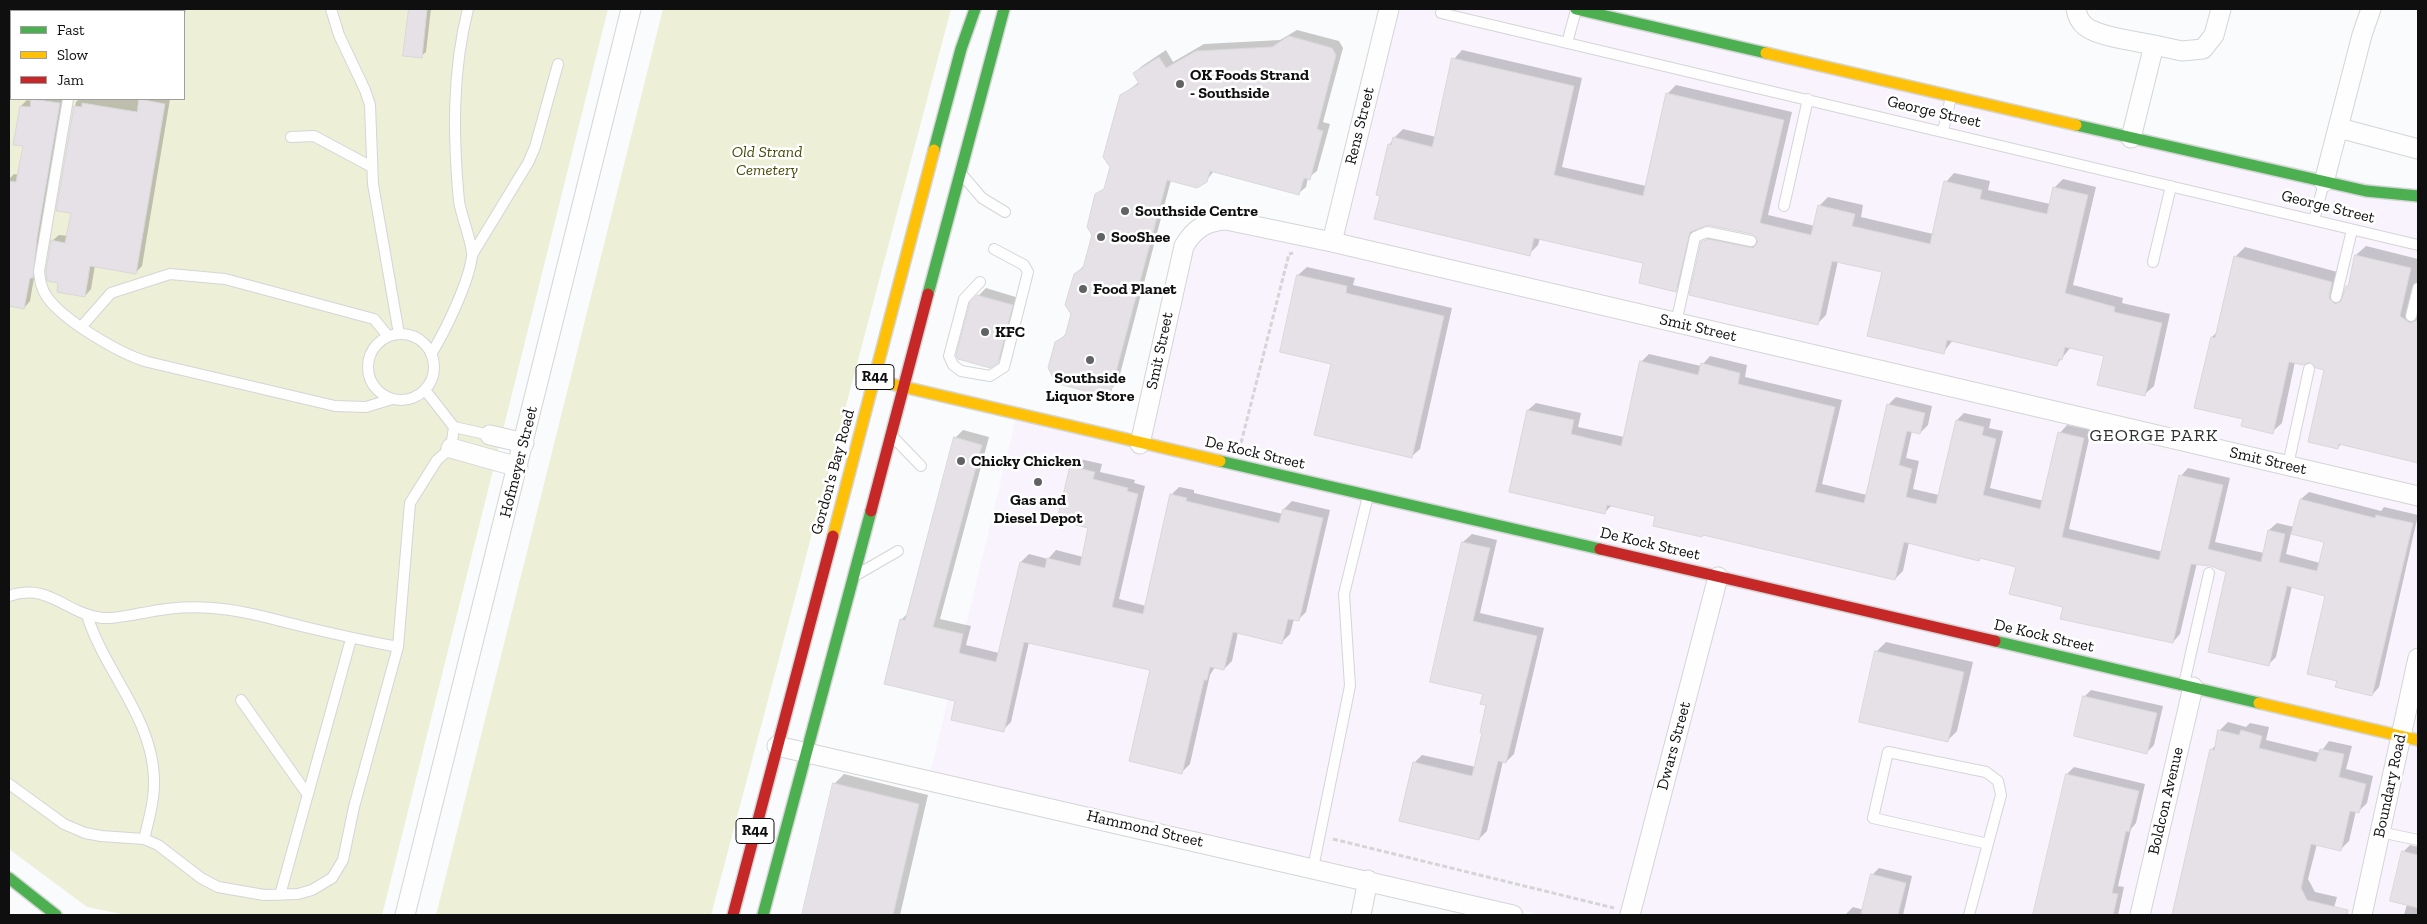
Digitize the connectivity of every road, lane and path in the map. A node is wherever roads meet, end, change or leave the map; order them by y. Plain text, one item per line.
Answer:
1 (330, 9) edge
2 (468, 9) edge
3 (631, 9) edge
4 (975, 9) edge
5 (1004, 9) edge
6 (1389, 9) edge
7 (1576, 9) edge
8 (2076, 9) edge
9 (2221, 9) edge
10 (2371, 9) edge
11 (1441, 13) dead end
12 (1567, 43) junction
13 (2154, 45) junction
14 (558, 64) dead end
15 (1951, 96) junction
16 (1808, 99) junction
17 (68, 100) edge
18 (2339, 128) junction
19 (1943, 131) junction
20 (291, 138) dead end
21 (2131, 138) junction
22 (2418, 149) edge
23 (372, 167) junction
24 (960, 172) junction
25 (2324, 182) junction
26 (2171, 186) junction
27 (2418, 196) edge
28 (1784, 206) dead end
29 (1005, 212) dead end
30 (2314, 220) junction
31 (2352, 230) junction
32 (1751, 241) dead end
33 (1332, 242) junction
34 (2418, 245) edge
35 (994, 248) dead end
36 (1297, 252) dead end
37 (472, 255) junction
38 (2153, 262) dead end
39 (980, 282) dead end
40 (2418, 288) edge
41 (2336, 297) dead end
42 (2411, 316) dead end
43 (1676, 323) junction
44 (82, 326) junction
45 (399, 334) junction
46 (388, 336) junction
47 (431, 354) junction
48 (2309, 370) dead end
49 (874, 380) junction
50 (902, 387) junction
51 (425, 390) junction
52 (392, 399) junction
53 (454, 427) junction
54 (890, 434) junction
55 (490, 435) joint
56 (524, 443) junction
57 (1140, 444) junction
58 (451, 448) junction
59 (1236, 465) junction
60 (2288, 465) junction
61 (921, 466) dead end
62 (518, 467) junction
63 (1368, 496) junction
64 (2418, 496) edge
65 (898, 551) dead end
66 (2210, 573) dead end
67 (852, 577) junction
68 (1718, 577) junction
69 (9, 596) edge
70 (87, 615) junction
71 (351, 639) junction
72 (398, 647) junction
73 (2418, 658) edge
74 (2188, 686) junction
75 (241, 700) dead end
76 (2409, 738) edge
77 (777, 746) junction
78 (806, 752) junction
79 (9, 784) edge
80 (308, 795) junction
81 (2380, 832) junction
82 (1320, 836) junction
83 (144, 839) junction
84 (2418, 840) edge
85 (1988, 844) junction
86 (1314, 868) junction
87 (9, 878) edge
88 (1368, 880) junction
89 (280, 895) junction
90 (1630, 914) edge
91 (56, 915) edge
92 (405, 915) edge
93 (733, 915) edge
94 (763, 915) edge
95 (1361, 915) edge
96 (1513, 915) edge
97 (1969, 915) edge
98 (2140, 915) edge
99 (2362, 915) edge

1 - 23 lane
2 - 37 lane
3 - 56 street, Hofmeyer Street
4 - 49 street, Gordon's Bay Road / R44
5 - 24 street, R44
6 - 33 street, Rens Street
7 - 12 lane
7 - 15 street, George Street
8 - 13 street
9 - 13 street
10 - 18 street
11 - 12 lane, George Street
12 - 16 lane, George Street
13 - 21 street
14 - 37 lane
15 - 19 lane
15 - 21 street, George Street
16 - 19 lane, George Street
16 - 28 lane
17 - 44 lane
18 - 22 street
18 - 25 street
19 - 26 lane, George Street
20 - 23 lane
21 - 25 street, George Street
23 - 45 lane
24 - 29 lane
24 - 50 street, R44
25 - 27 street, George Street
25 - 30 lane
26 - 30 lane, George Street
26 - 38 lane
30 - 31 lane, George Street
31 - 34 lane, George Street
31 - 41 lane
32 - 43 lane
33 - 43 street, Smit Street
33 - 57 street, Smit Street
35 - 39 lane
36 - 59 path
37 - 47 lane
40 - 42 lane
43 - 60 street, Smit Street
44 - 46 lane
44 - 52 lane
45 - 46 lane
45 - 47 lane
46 - 52 lane
47 - 51 lane
48 - 60 lane
49 - 50 street, De Kock Street
49 - 77 street, Gordon's Bay Road / R44
50 - 54 street, R44
50 - 57 street, De Kock Street
51 - 52 lane
51 - 53 lane
53 - 55 lane
53 - 58 lane
54 - 61 lane
54 - 67 street, R44
55 - 56 street
56 - 62 street, Hofmeyer Street
57 - 59 street, De Kock Street
58 - 62 street
58 - 72 lane
59 - 63 street, De Kock Street
60 - 64 street, Smit Street
62 - 92 street, Hofmeyer Street
63 - 68 street, De Kock Street
63 - 82 lane
65 - 67 lane
66 - 74 lane
67 - 78 street, R44
68 - 74 street, De Kock Street
68 - 90 street, Dwars Street
69 - 70 lane
70 - 71 lane
70 - 83 lane
71 - 72 lane
71 - 80 lane
72 - 89 lane
73 - 76 street, Boundary Road
74 - 76 street, De Kock Street
74 - 98 street, Boldcon Avenue
75 - 80 lane
76 - 81 street, Boundary Road
77 - 78 street, Hammond Street
77 - 93 street, Gordon's Bay Road / R44
78 - 86 street, Hammond Street
78 - 94 street, R44
79 - 83 lane
80 - 89 lane
81 - 84 lane
81 - 99 street, Boundary Road
82 - 86 lane
82 - 90 path
83 - 89 lane
85 - 85 lane
85 - 97 lane
86 - 88 street, Hammond Street
87 - 91 street
88 - 95 street
88 - 96 street, Hammond Street

